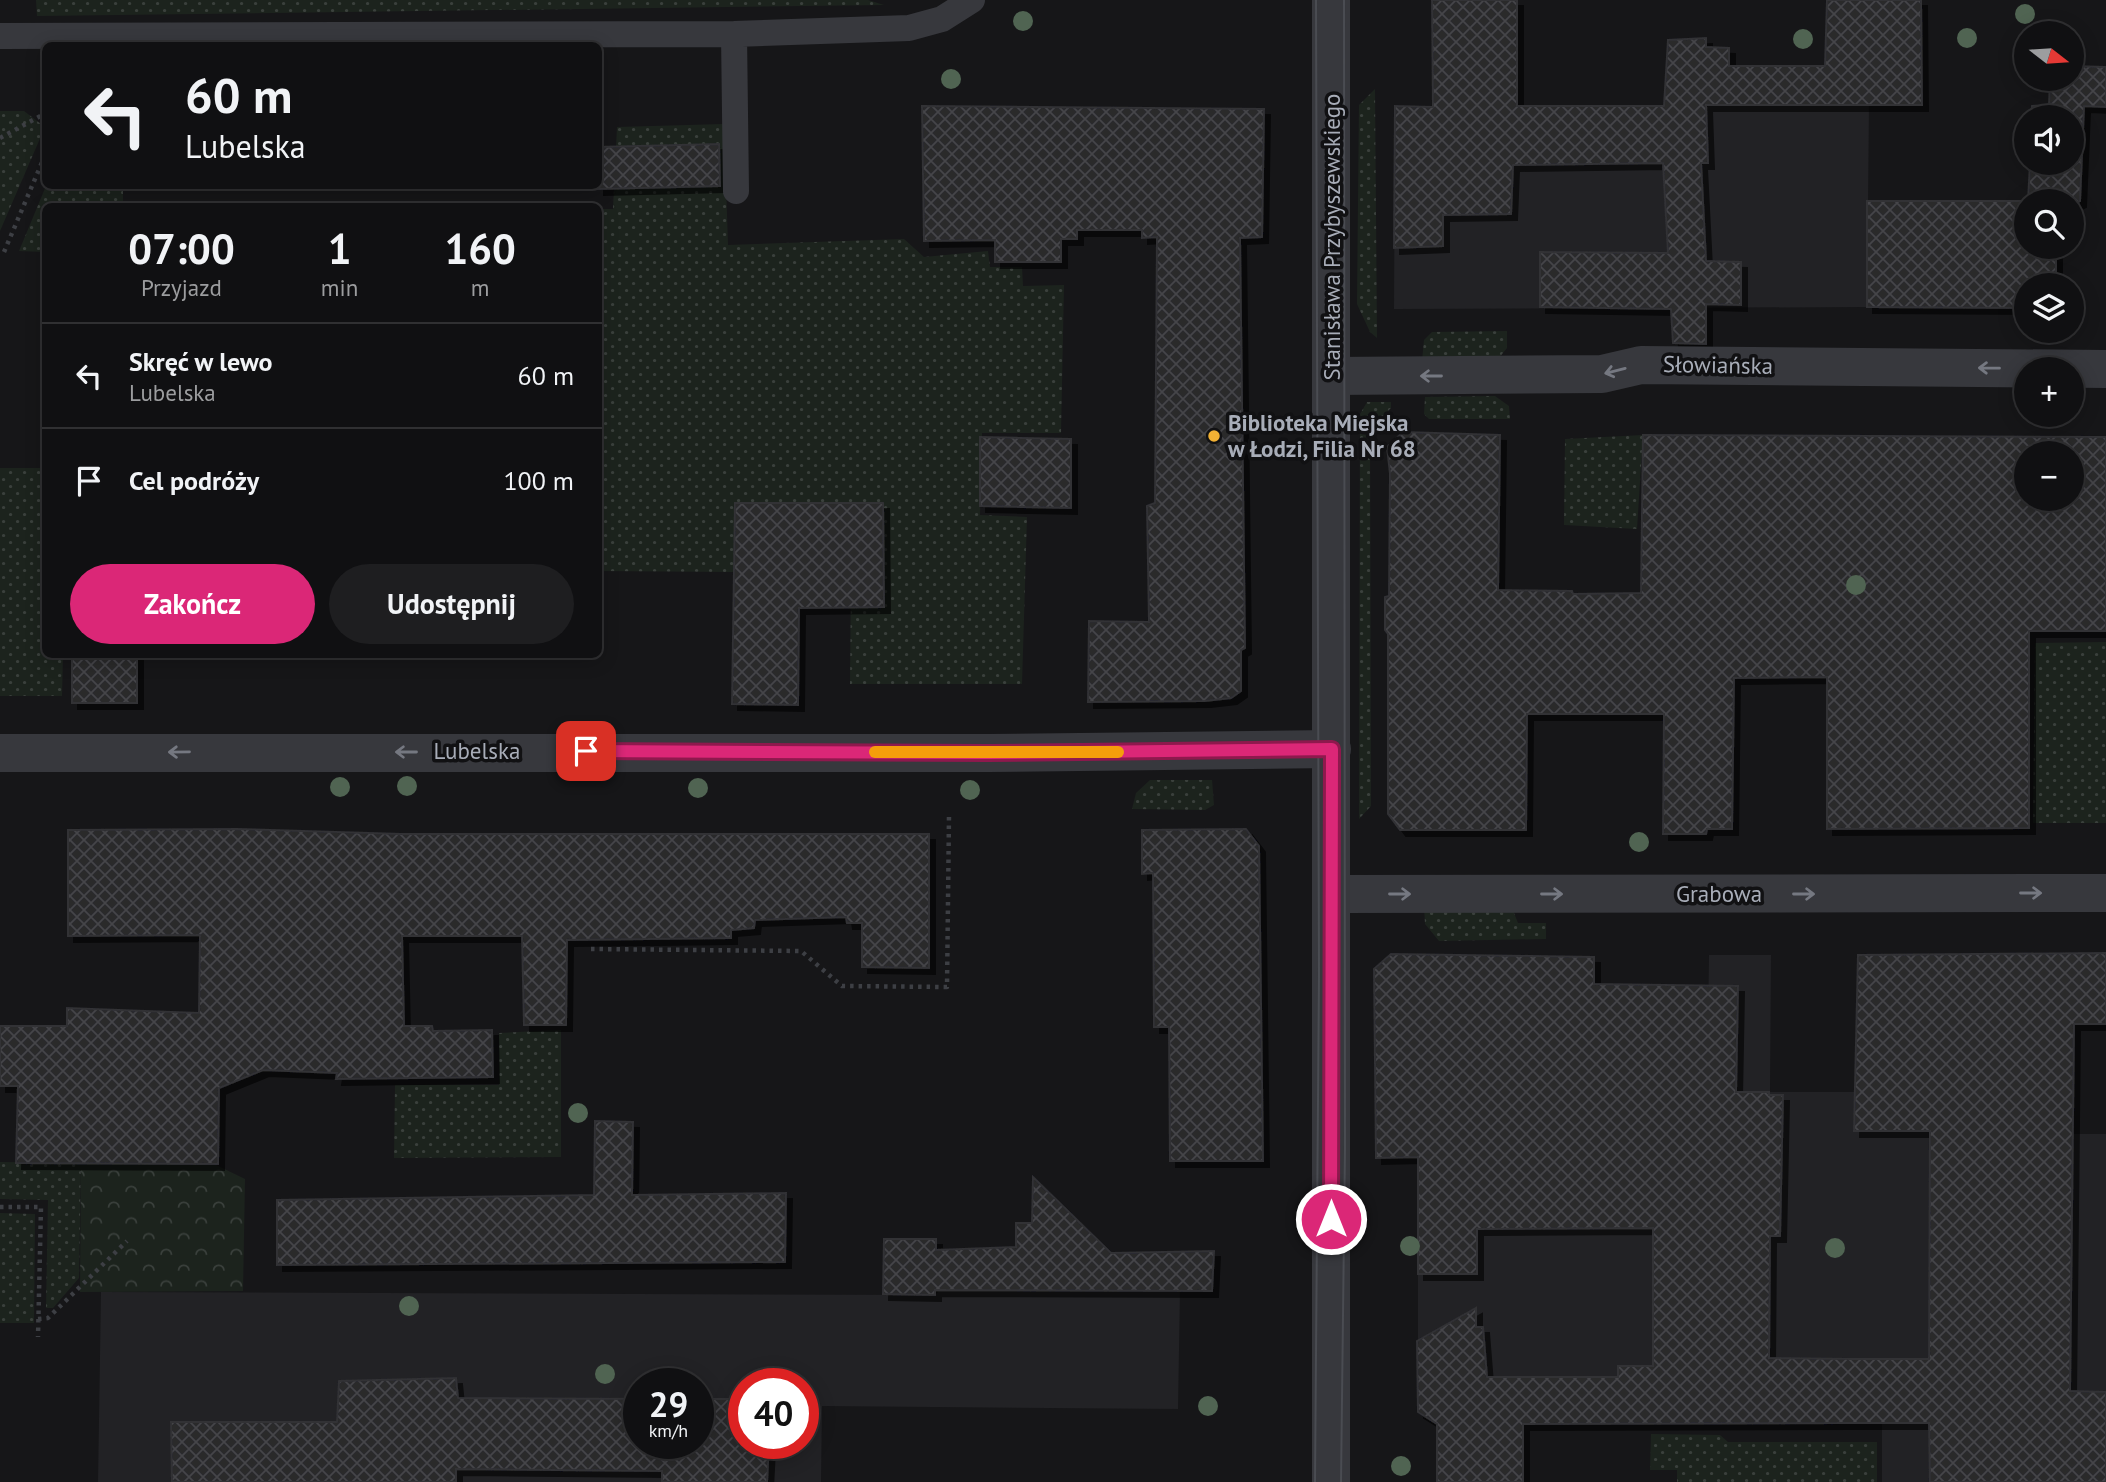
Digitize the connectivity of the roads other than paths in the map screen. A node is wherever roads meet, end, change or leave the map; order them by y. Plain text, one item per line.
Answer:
1 (972, 0) edge
2 (1331, 0) edge
3 (733, 34) junction
4 (0, 36) edge
5 (736, 191) dead end
6 (2106, 369) edge
7 (1332, 376) junction
8 (1332, 749) junction
9 (0, 753) edge
10 (2106, 893) edge
11 (1331, 894) junction
12 (1331, 1482) edge

1 - 3 lane
2 - 7 street, Stanisława Przybyszewskiego
3 - 4 lane
3 - 5 lane
6 -> 7 street, Słowiańska
7 - 8 street, Stanisława Przybyszewskiego
8 -> 9 street, Lubelska
8 - 11 street, Stanisława Przybyszewskiego
11 -> 10 street, Grabowa
11 - 12 street, Stanisława Przybyszewskiego

